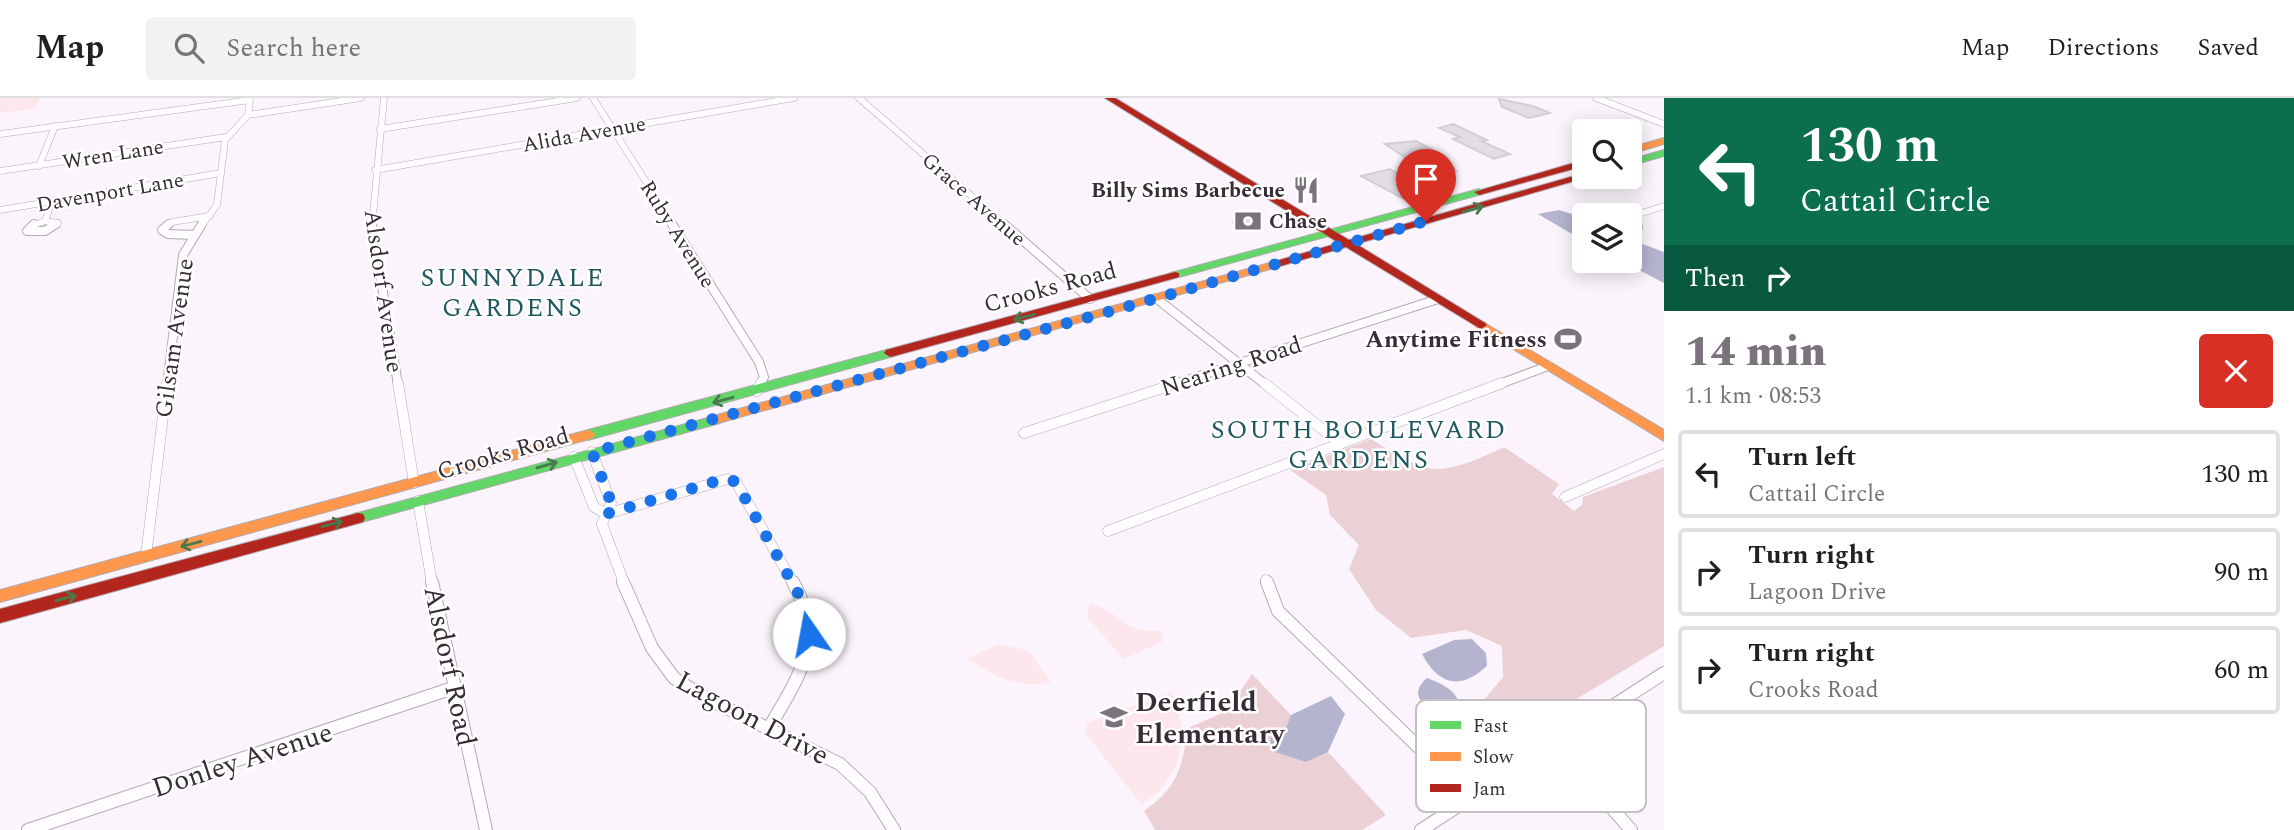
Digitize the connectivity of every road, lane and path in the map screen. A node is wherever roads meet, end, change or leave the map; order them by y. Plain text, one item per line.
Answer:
1 (360, 98) edge
2 (384, 98) edge
3 (578, 98) edge
4 (593, 98) edge
5 (794, 98) edge
6 (859, 98) edge
7 (1109, 98) edge
8 (1596, 98) edge
9 (247, 99) edge
10 (248, 115) junction
11 (1664, 122) edge
12 (55, 126) junction
13 (380, 129) junction
14 (612, 129) junction
15 (0, 134) edge
16 (226, 137) junction
17 (1664, 141) edge
18 (1642, 150) edge
19 (1642, 153) edge
20 (1664, 153) edge
21 (39, 166) junction
22 (1572, 166) edge
23 (375, 170) junction
24 (0, 171) edge
25 (1553, 172) junction
26 (221, 173) junction
27 (1572, 179) edge
28 (1566, 181) junction
29 (1487, 190) junction
30 (52, 201) junction
31 (1501, 201) junction
32 (1664, 206) edge
33 (0, 210) edge
34 (1642, 214) edge
35 (210, 216) junction
36 (45, 220) dead end
37 (1363, 225) junction
38 (1331, 234) junction
39 (195, 235) junction
40 (1375, 235) junction
41 (1346, 243) junction
42 (1306, 248) junction
43 (1145, 284) junction
44 (1156, 298) junction
45 (1090, 299) junction
46 (1438, 299) junction
47 (1101, 313) junction
48 (1240, 363) junction
49 (1548, 366) junction
50 (763, 370) junction
51 (789, 382) junction
52 (757, 391) junction
53 (779, 401) junction
54 (642, 422) junction
55 (1024, 433) dead end
56 (1664, 436) edge
57 (634, 441) junction
58 (1341, 443) junction
59 (592, 452) junction
60 (1664, 454) edge
61 (574, 457) junction
62 (414, 483) junction
63 (1565, 497) dead end
64 (418, 500) junction
65 (310, 511) junction
66 (606, 514) junction
67 (1108, 531) dead end
68 (293, 535) junction
69 (146, 556) junction
70 (1266, 580) dead end
71 (128, 581) junction
72 (0, 596) edge
73 (0, 616) edge
74 (1664, 673) edge
75 (456, 687) junction
76 (1623, 700) edge
77 (769, 728) junction
78 (1416, 745) edge
79 (1449, 812) edge
80 (1616, 812) edge
81 (28, 830) edge
82 (486, 830) edge
83 (894, 830) edge
84 (1421, 830) edge
85 (1631, 830) edge

1 - 10 street
2 - 13 street, Alsdorf Avenue
3 - 13 street
4 - 14 street, Ruby Avenue
5 - 14 street, Alida Avenue
6 - 45 street, Grace Avenue
7 - 38 main road
8 - 11 street
9 - 10 street
9 - 12 street
10 - 16 street
12 - 15 street
12 - 21 street
13 - 23 street, Alsdorf Avenue
14 - 23 street, Alida Avenue
14 - 50 street, Ruby Avenue
16 - 21 street, Wren Lane
16 - 26 street, Gilsam Avenue
17 - 18 main road
19 - 20 main road
21 - 24 street, Wren Lane
22 - 25 main road, Crooks Road
23 - 62 street, Alsdorf Avenue
25 - 28 main road
25 - 29 main road, Crooks Road
26 - 30 street, Davenport Lane
26 - 35 street, Gilsam Avenue
27 - 28 main road, Crooks Road
28 - 31 main road, Crooks Road
29 - 31 main road
29 - 37 main road, Crooks Road
30 - 33 street, Davenport Lane
30 - 36 street
40 -> 31 main road, Crooks Road
32 - 34 street
35 - 39 street, Gilsam Avenue
35 - 39 street
37 - 38 main road, Crooks Road
37 - 40 main road
38 - 41 main road
38 - 42 main road, Crooks Road
39 - 69 street, Gilsam Avenue
40 - 41 main road, Crooks Road
41 - 42 main road, Crooks Road
41 - 46 main road
42 - 43 main road, Crooks Road
42 - 44 main road, Crooks Road
43 - 44 main road
43 - 45 main road, Crooks Road
44 - 47 main road, Crooks Road
44 - 48 street
45 - 47 main road
45 -> 51 main road, Crooks Road
46 - 48 street, Nearing Road
46 - 49 main road
47 - 53 main road, Crooks Road
48 - 55 street, Nearing Road
48 - 58 street
49 - 56 main road
49 - 58 street
50 - 51 street
50 - 52 street
51 - 52 main road, Crooks Road
51 - 53 main road
52 -> 54 main road, Crooks Road
53 - 57 main road, Crooks Road
54 - 57 main road
54 - 62 main road, Crooks Road
57 - 59 main road, Crooks Road
58 - 67 street
59 - 61 main road, Crooks Road
59 - 66 street, Lagoon Drive
60 - 63 street
64 -> 61 main road, Crooks Road
61 - 66 street, Lagoon Drive
62 - 65 main road, Crooks Road
68 -> 64 main road, Crooks Road
64 - 75 street, Alsdorf Road
65 - 68 main road
65 -> 69 main road, Crooks Road
66 - 77 street, Lagoon Drive
66 - 77 street
68 - 71 main road, Crooks Road
69 - 71 main road
69 - 72 main road, Crooks Road
70 - 78 street
73 -> 71 main road, Crooks Road
74 - 76 street
75 - 81 street, Donley Avenue
75 - 82 street, Alsdorf Road
77 - 83 street, Lagoon Drive
79 - 84 street
80 - 85 street

